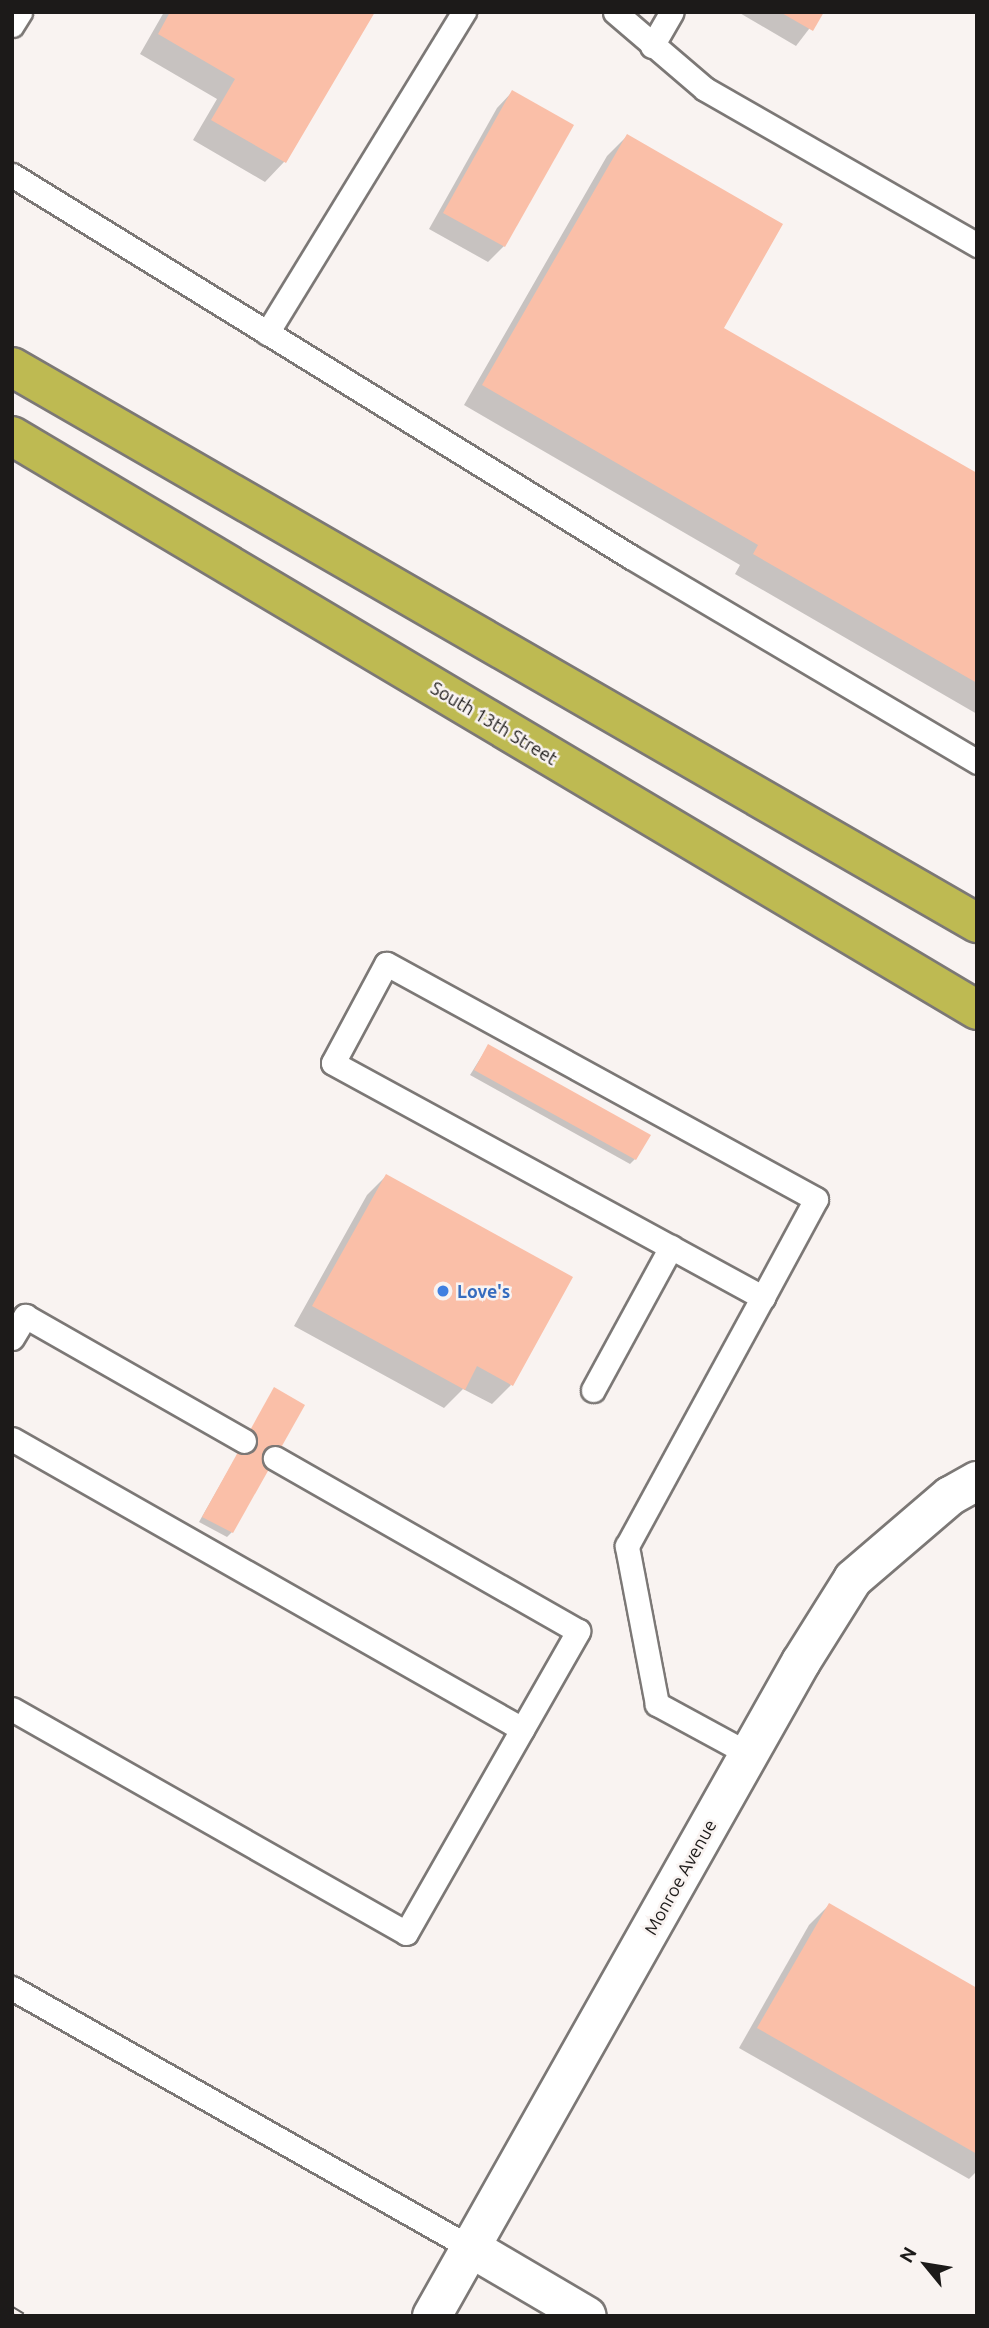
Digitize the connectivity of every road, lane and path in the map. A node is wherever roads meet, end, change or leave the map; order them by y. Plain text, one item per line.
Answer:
1 (20, 12) edge
2 (464, 12) edge
3 (615, 12) edge
4 (671, 12) edge
5 (12, 25) edge
6 (652, 46) junction
7 (12, 175) edge
8 (977, 245) edge
9 (267, 333) junction
10 (12, 367) edge
11 (12, 436) edge
12 (977, 762) edge
13 (977, 923) edge
14 (977, 1010) edge
15 (671, 1247) junction
16 (763, 1297) junction
17 (12, 1338) edge
18 (593, 1390) dead end
19 (12, 1439) edge
20 (244, 1441) dead end
21 (275, 1458) dead end
22 (977, 1481) edge
23 (12, 1709) edge
24 (522, 1730) junction
25 (749, 1754) junction
26 (12, 1988) edge
27 (471, 2248) junction
28 (432, 2316) edge
29 (587, 2316) edge

1 - 5 lane
2 - 9 lane
3 - 6 lane
4 - 6 lane
6 - 8 lane
7 - 9 lane
9 - 12 lane
10 - 13 highway
11 - 14 highway, South 13th Street
15 - 16 lane
15 - 16 lane
15 - 18 lane
16 - 25 lane
17 - 20 lane
19 - 24 lane
21 - 24 lane
22 - 25 street, Monroe Avenue
23 - 24 lane
25 - 27 street, Monroe Avenue
26 - 27 lane
27 - 28 street, Monroe Avenue
27 - 29 street

